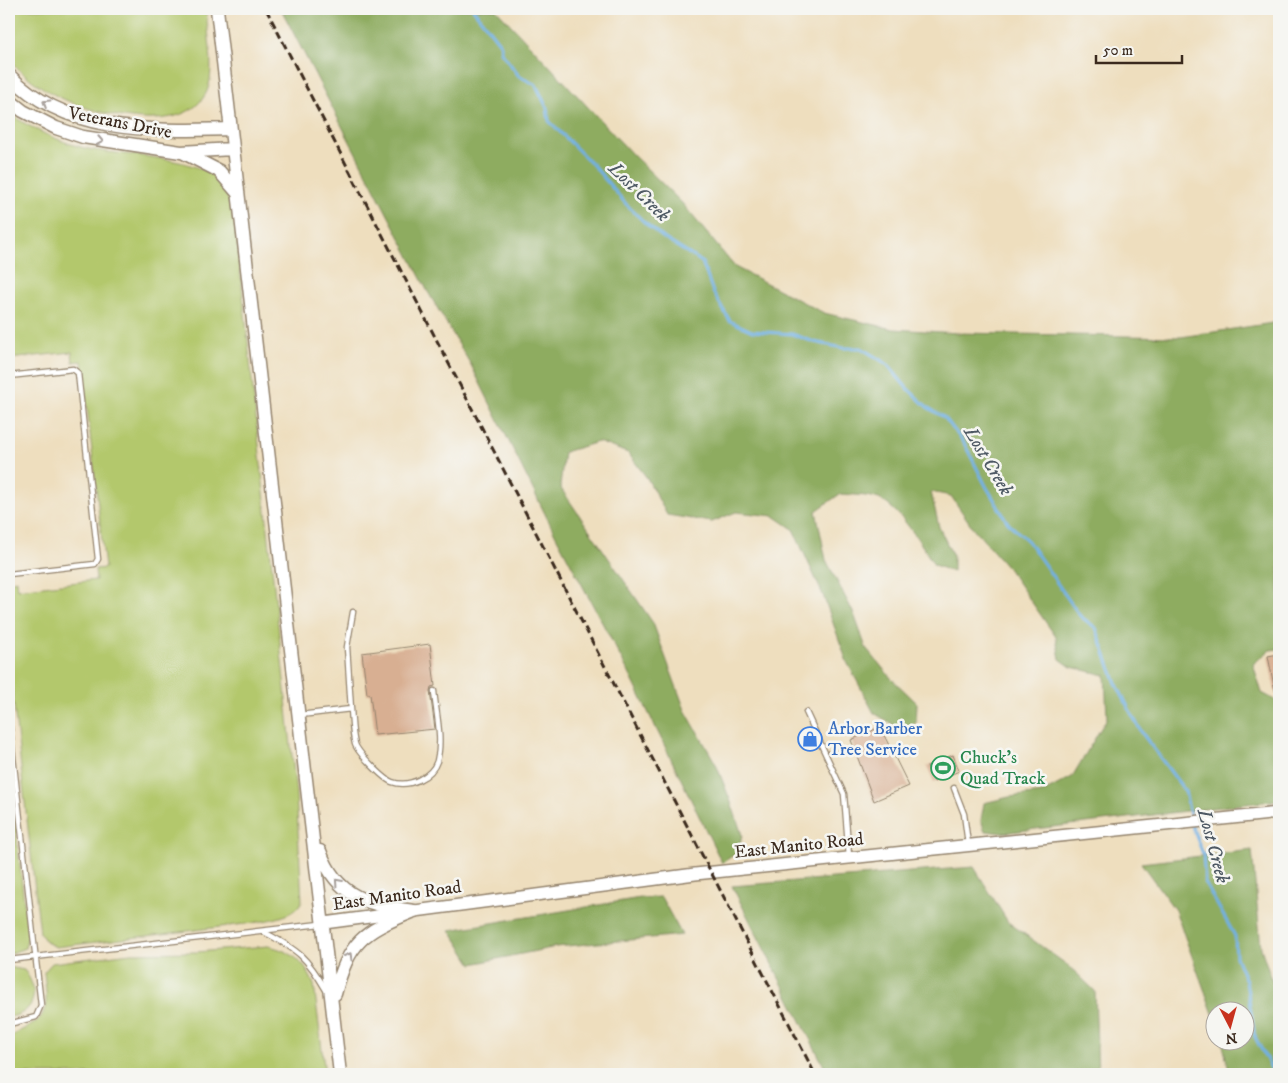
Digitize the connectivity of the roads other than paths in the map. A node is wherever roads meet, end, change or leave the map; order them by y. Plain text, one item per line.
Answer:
1 (217, 9) edge
2 (9, 75) edge
3 (9, 100) edge
4 (230, 128) junction
5 (232, 149) junction
6 (181, 152) junction
7 (237, 193) junction
8 (9, 376) edge
9 (9, 574) edge
10 (353, 612) dead end
11 (434, 691) dead end
12 (351, 709) junction
13 (806, 712) dead end
14 (299, 715) junction
15 (9, 721) edge
16 (954, 788) dead end
17 (1279, 813) edge
18 (313, 832) junction
19 (968, 845) junction
20 (849, 858) junction
21 (414, 911) junction
22 (324, 923) junction
23 (263, 931) junction
24 (36, 957) junction
25 (9, 960) edge
26 (333, 1002) junction
27 (9, 1024) edge
28 (340, 1074) edge

1 - 4 main road
4 -> 2 main road, Veterans Drive
3 -> 6 main road, Veterans Drive
4 - 5 main road
5 - 6 main road, Veterans Drive
5 - 7 main road
6 - 7 main road
7 - 14 main road
8 - 9 lane
10 - 12 lane
11 - 12 lane
12 - 14 lane
13 - 20 lane
14 - 18 main road
15 - 24 lane
16 - 19 lane
17 - 19 street, East Manito Road
21 -> 18 main road
18 - 22 main road
19 - 20 street, East Manito Road
20 - 21 street, East Manito Road
21 - 22 street, East Manito Road
26 -> 21 main road
22 - 23 lane
22 - 26 main road
23 - 24 lane
23 - 26 lane
24 - 25 lane
24 - 27 lane
26 - 28 main road

